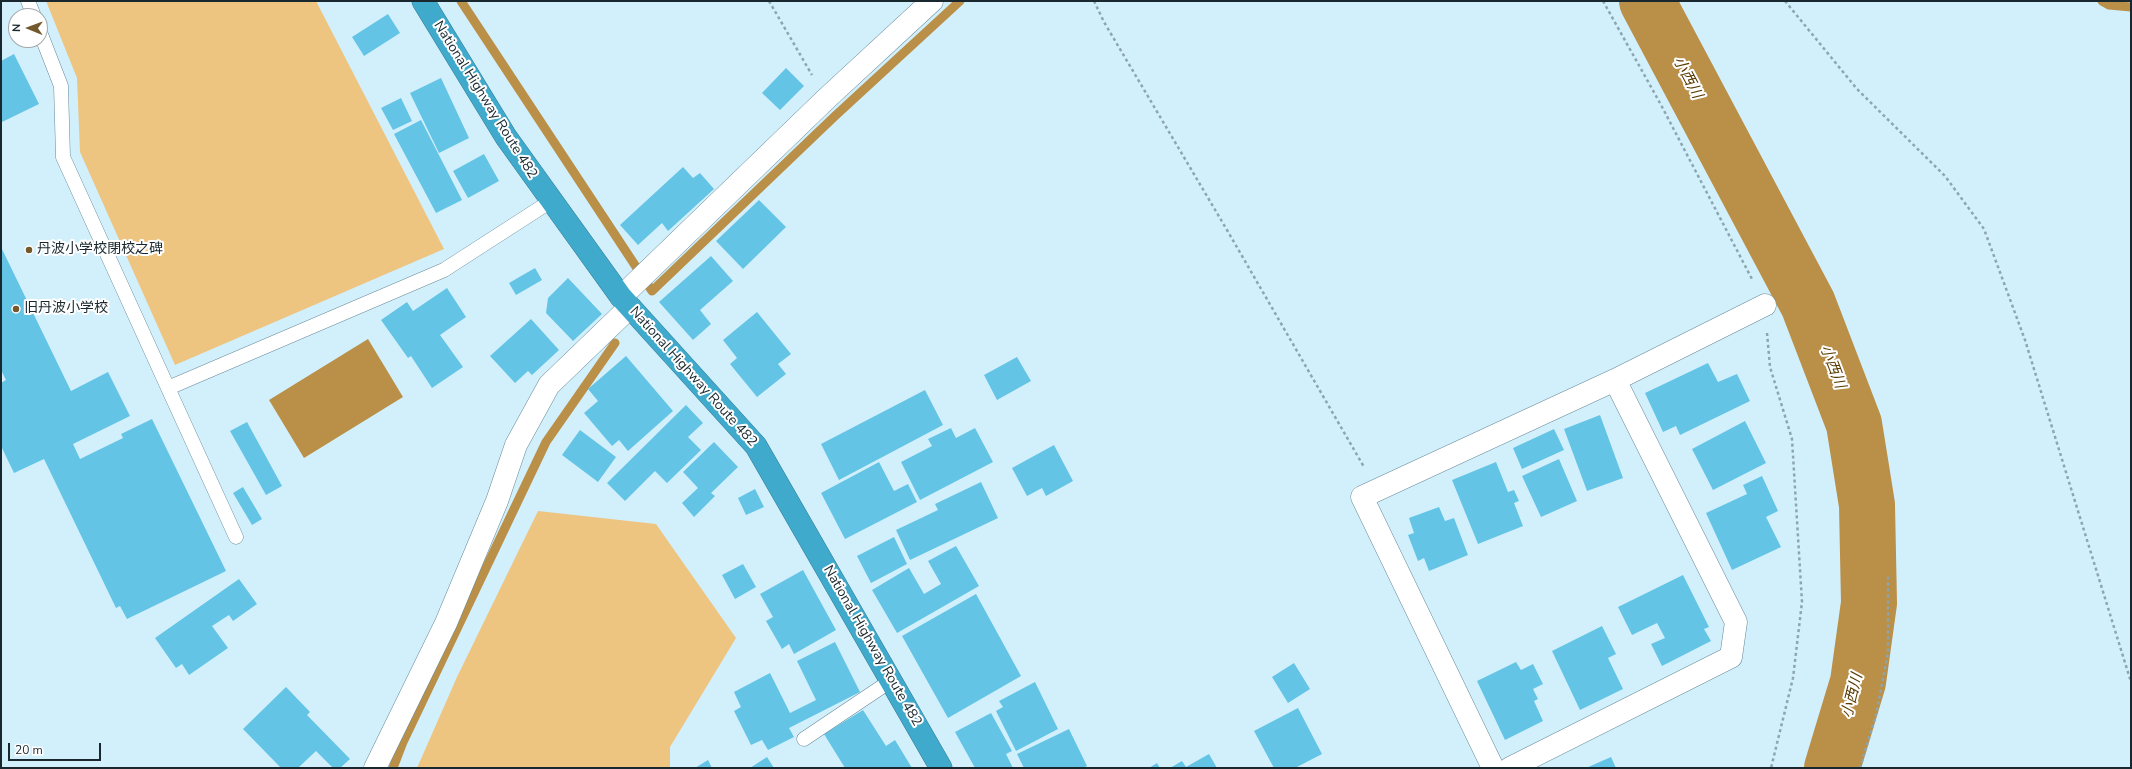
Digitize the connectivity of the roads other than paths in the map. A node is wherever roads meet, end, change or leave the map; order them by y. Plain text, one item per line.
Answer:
1 (423, 1) edge
2 (932, 1) edge
3 (46, 48) edge
4 (551, 201) junction
5 (626, 302) junction
6 (1765, 305) road end
7 (1615, 380) junction
8 (168, 388) junction
9 (236, 537) dead end
10 (892, 680) junction
11 (804, 739) dead end
12 (375, 768) edge
13 (941, 768) edge
14 (1493, 768) edge
15 (1510, 768) edge

1 - 4 highway, National Highway Route 482
2 - 5 street
3 - 8 lane
4 - 5 highway, National Highway Route 482
4 - 8 lane
5 - 10 highway, National Highway Route 482
5 - 12 street
6 - 7 street
7 - 14 street
7 - 15 street
8 - 9 lane
10 - 11 lane
10 - 13 highway, National Highway Route 482

